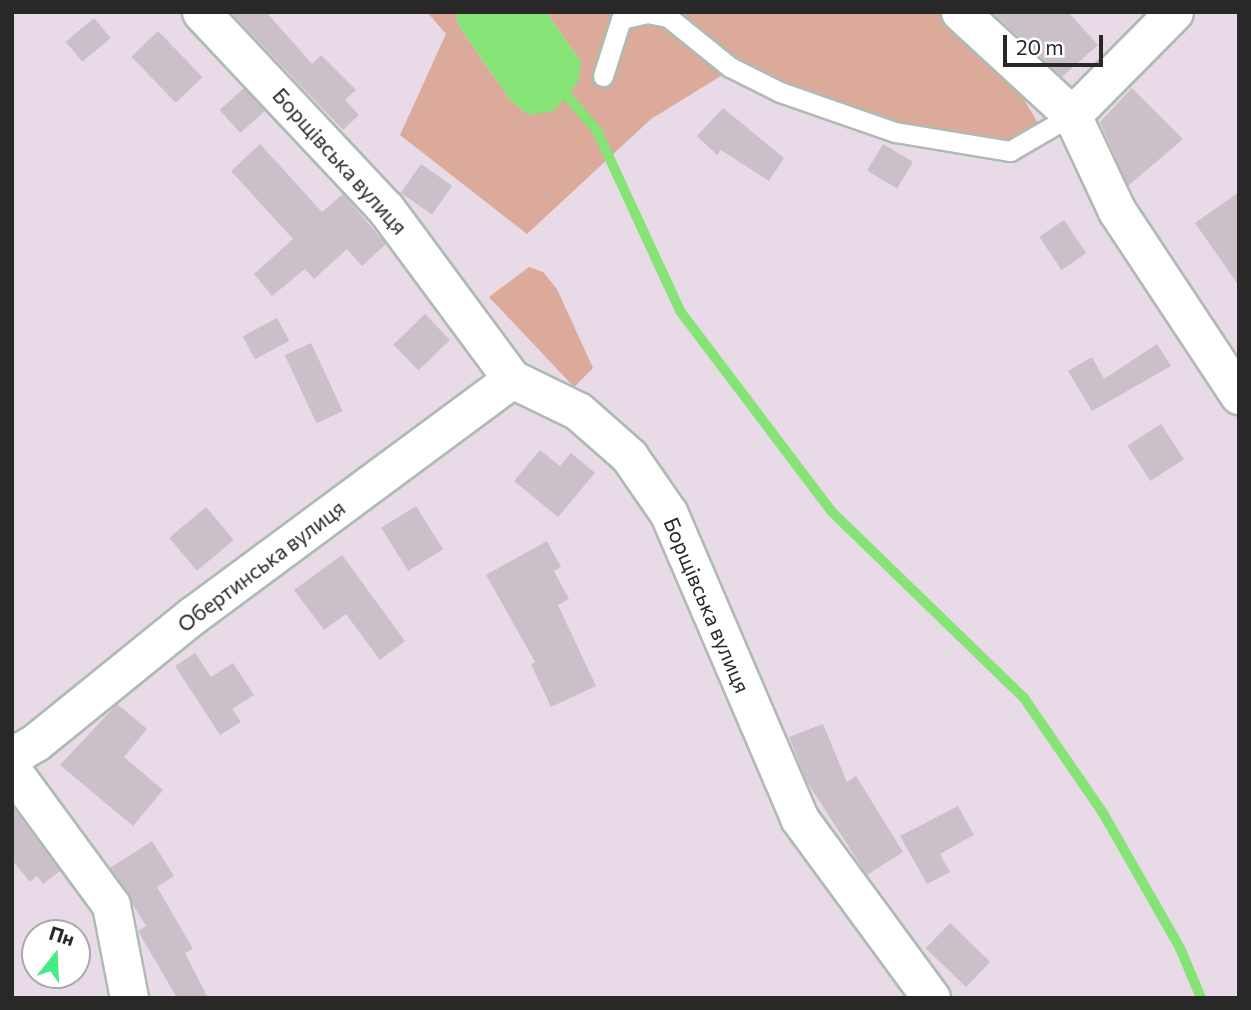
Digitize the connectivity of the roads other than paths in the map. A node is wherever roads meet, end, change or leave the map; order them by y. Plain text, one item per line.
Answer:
1 (201, 12) edge
2 (960, 12) edge
3 (1174, 12) edge
4 (603, 76) dead end
5 (1072, 115) junction
6 (512, 379) junction
7 (1239, 395) edge
8 (12, 756) edge
9 (12, 770) edge
10 (129, 998) edge
11 (931, 998) edge

1 - 6 street, Борщівська вулиця
2 - 5 street
3 - 5 street
4 - 5 lane
5 - 7 street
6 - 8 street, Обертинська вулиця
6 - 11 street, Борщівська вулиця
9 - 10 street

